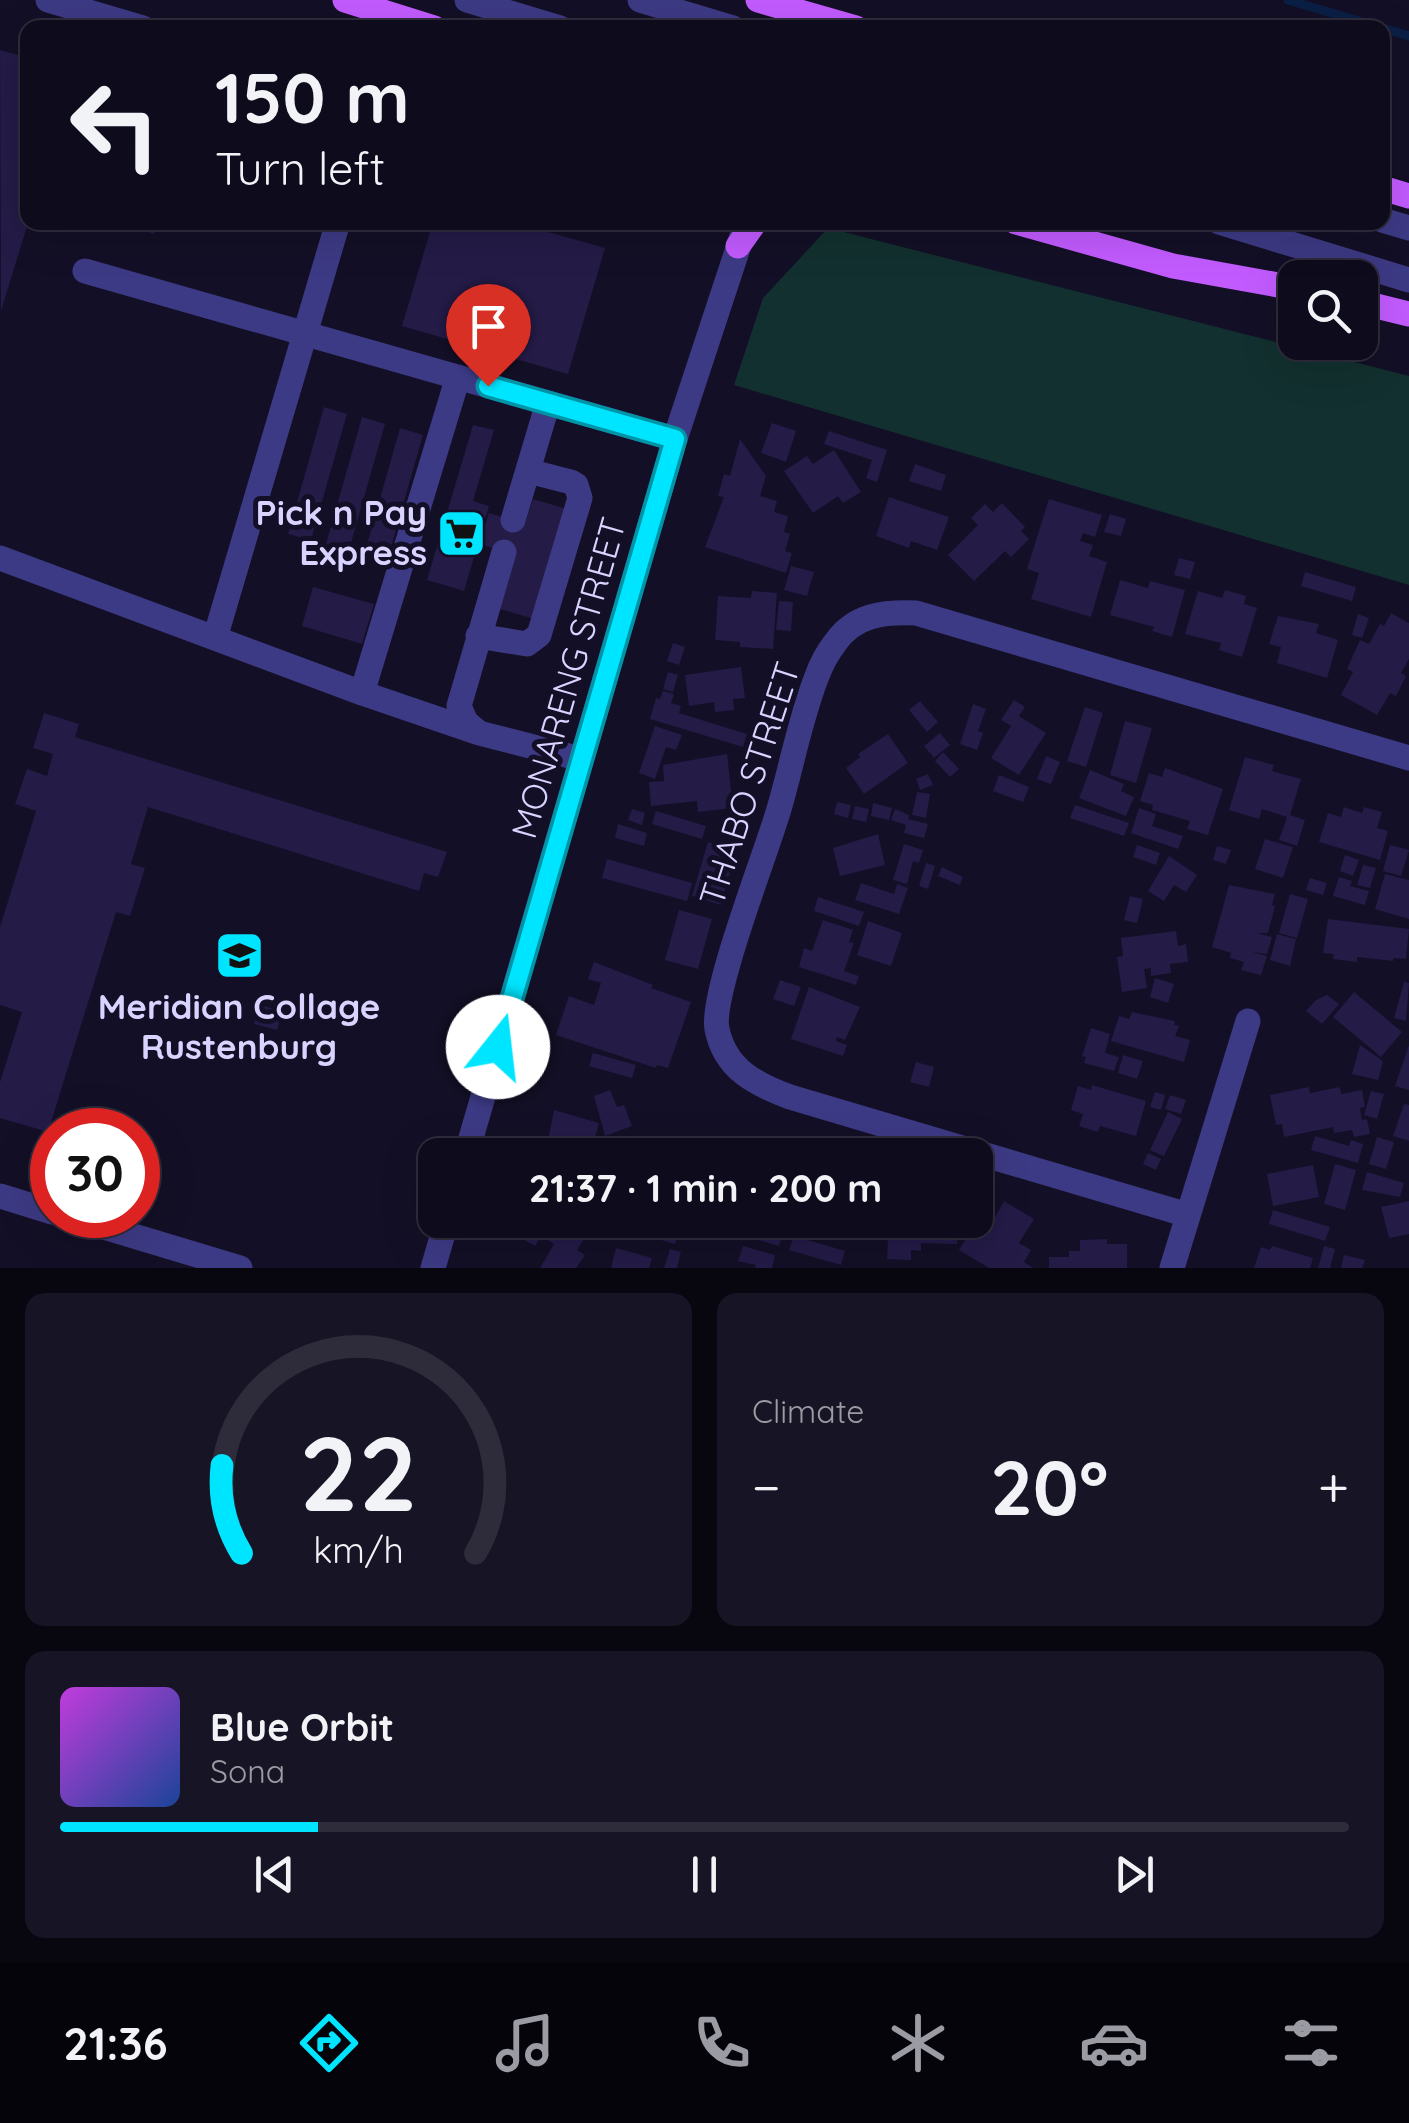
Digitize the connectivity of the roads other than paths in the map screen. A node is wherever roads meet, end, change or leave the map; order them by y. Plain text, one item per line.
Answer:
1 (48, 0) edge
2 (345, 0) edge
3 (467, 0) edge
4 (640, 0) edge
5 (758, 0) edge
6 (814, 14) edge
7 (116, 20) edge
8 (409, 20) edge
9 (533, 20) edge
10 (707, 20) edge
11 (336, 230) edge
12 (741, 230) edge
13 (1045, 230) edge
14 (1245, 230) edge
15 (85, 272) dead end
16 (1409, 280) edge
17 (1278, 285) edge
18 (1378, 306) edge
19 (1409, 314) edge
20 (304, 334) junction
21 (458, 378) junction
22 (548, 403) junction
23 (675, 439) junction
24 (528, 471) junction
25 (513, 520) dead end
26 (504, 552) dead end
27 (0, 558) edge
28 (478, 636) junction
29 (214, 638) junction
30 (362, 693) junction
31 (480, 733) junction
32 (1409, 758) edge
33 (581, 760) junction
34 (1248, 1021) dead end
35 (471, 1138) edge
36 (0, 1196) edge
37 (30, 1205) edge
38 (1188, 1215) junction
39 (140, 1238) edge
40 (442, 1238) edge
41 (240, 1268) edge
42 (433, 1268) edge
43 (1172, 1268) edge

1 - 7 street
2 - 8 main road
3 - 9 street
4 - 10 street
5 - 6 main road
11 - 20 street
12 - 23 street, MONARENG STREET
13 - 17 main road
14 - 16 street
15 - 20 street
18 - 19 main road
20 - 21 street
20 - 29 street
21 - 22 street
21 - 30 street
22 - 23 street
22 - 24 street
23 - 33 street, MONARENG STREET
24 - 25 street
24 - 28 street
26 - 28 street
27 - 29 street
28 - 31 street
29 - 30 street
30 - 31 street
31 - 33 street
32 - 38 street, THABO STREET
33 - 35 street, MONARENG STREET
34 - 38 street
36 - 37 street
38 - 43 street
39 - 41 street
40 - 42 street

